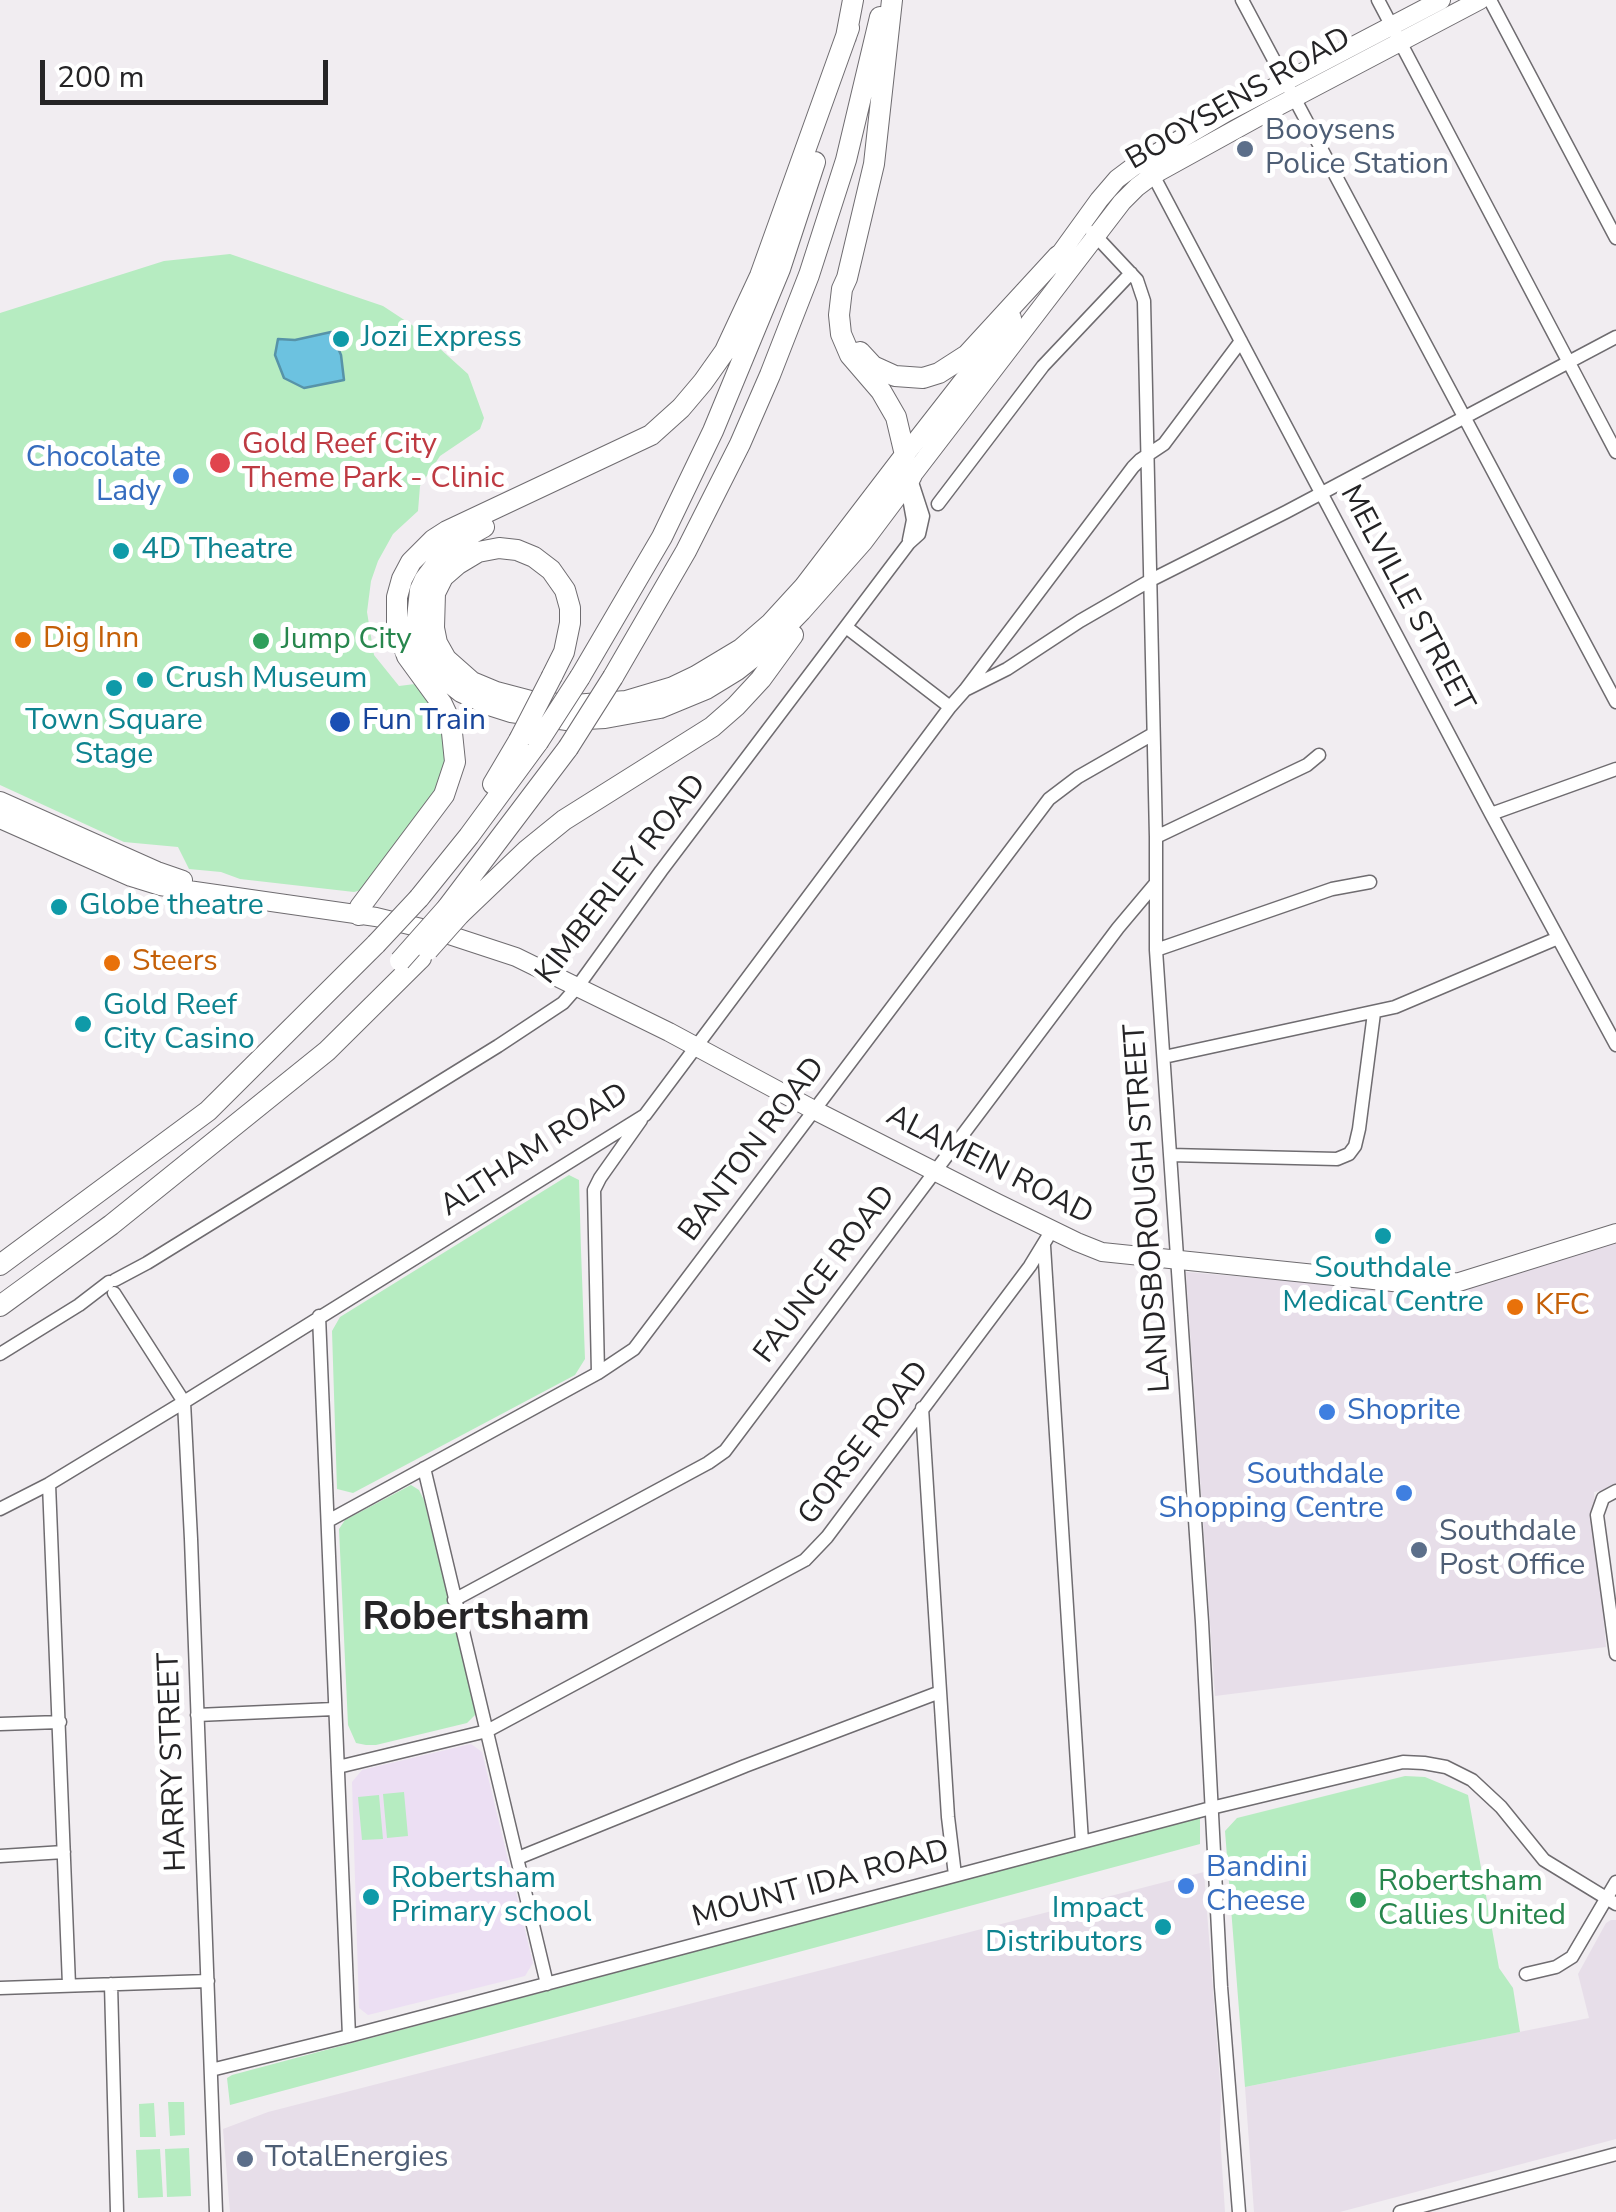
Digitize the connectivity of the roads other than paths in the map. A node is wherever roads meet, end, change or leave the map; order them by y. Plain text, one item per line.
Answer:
1 (853, 0) edge
2 (883, 0) edge
3 (892, 0) edge
4 (1242, 0) edge
5 (1378, 0) edge
6 (1441, 0) edge
7 (1480, 0) edge
8 (1490, 0) edge
9 (848, 28) junction
10 (1396, 34) junction
11 (1291, 89) junction
12 (1153, 176) junction
13 (1089, 230) junction
14 (1616, 238) edge
15 (1058, 256) junction
16 (1131, 273) junction
17 (847, 278) junction
18 (1616, 337) edge
19 (1241, 340) junction
20 (1568, 363) junction
21 (1464, 416) junction
22 (651, 435) junction
23 (1616, 452) edge
24 (905, 455) junction
25 (1146, 456) junction
26 (908, 480) junction
27 (1322, 493) junction
28 (938, 504) dead end
29 (863, 542) junction
30 (1151, 580) junction
31 (846, 627) junction
32 (965, 690) junction
33 (1616, 702) edge
34 (950, 706) junction
35 (1153, 734) junction
36 (528, 741) junction
37 (1318, 755) dead end
38 (1616, 770) edge
39 (0, 801) edge
40 (1491, 814) junction
41 (0, 819) edge
42 (1156, 837) junction
43 (1370, 882) dead end
44 (1155, 884) junction
45 (454, 911) junction
46 (365, 913) junction
47 (1558, 938) junction
48 (1156, 950) junction
49 (578, 986) junction
50 (1374, 1013) junction
51 (1616, 1045) edge
52 (696, 1048) junction
53 (1164, 1057) junction
54 (814, 1110) junction
55 (644, 1115) junction
56 (1170, 1155) junction
57 (937, 1170) junction
58 (1616, 1233) edge
59 (1048, 1238) junction
60 (1178, 1260) junction
61 (0, 1266) edge
62 (115, 1287) junction
63 (0, 1306) edge
64 (319, 1316) junction
65 (0, 1354) edge
66 (598, 1373) junction
67 (184, 1402) junction
68 (922, 1408) junction
69 (424, 1468) junction
70 (49, 1484) junction
71 (1611, 1493) edge
72 (0, 1509) edge
73 (328, 1520) junction
74 (454, 1600) junction
75 (1616, 1654) edge
76 (940, 1692) junction
77 (334, 1709) junction
78 (198, 1715) junction
79 (60, 1722) junction
80 (0, 1724) edge
81 (486, 1731) junction
82 (338, 1767) junction
83 (1211, 1808) junction
84 (1082, 1842) junction
85 (64, 1852) junction
86 (0, 1856) edge
87 (518, 1858) junction
88 (955, 1875) junction
89 (1616, 1882) edge
90 (1611, 1901) edge
91 (1526, 1974) dead end
92 (208, 1980) junction
93 (111, 1984) junction
94 (547, 1984) junction
95 (70, 1985) junction
96 (0, 1988) edge
97 (348, 2036) junction
98 (211, 2070) junction
99 (1616, 2154) edge
100 (117, 2212) edge
101 (216, 2212) edge
102 (1239, 2212) edge
103 (1400, 2212) edge

1 - 9 highway
2 - 45 highway, bridge
3 - 17 highway
4 - 11 street
5 - 10 street
6 - 10 main road, BOOYSENS ROAD
7 - 10 main road, BOOYSENS ROAD
8 - 14 street
9 - 22 highway
9 - 36 highway, bridge
10 - 11 main road, BOOYSENS ROAD
10 - 20 street
11 - 12 main road, BOOYSENS ROAD
11 - 13 main road, BOOYSENS ROAD
11 - 21 street
12 - 13 main road, BOOYSENS ROAD
12 - 19 street, MELVILLE STREET
13 - 15 main road, BOOYSENS ROAD
13 - 16 street, LANDSBOROUGH STREET
13 - 26 main road, BOOYSENS ROAD
15 - 17 highway
15 - 24 main road, BOOYSENS ROAD
16 - 25 street, LANDSBOROUGH STREET
16 - 28 street
17 - 24 highway
18 - 20 street, ALTHAM ROAD
19 - 25 street, ALTHAM ROAD
19 - 27 street, MELVILLE STREET
20 - 21 street, ALTHAM ROAD
20 - 23 street
21 - 27 street, ALTHAM ROAD
21 - 33 street
22 - 29 highway
22 - 46 highway
24 - 26 street, KIMBERLEY ROAD
24 - 36 highway, bridge
25 - 30 street, LANDSBOROUGH STREET
25 - 32 street, ALTHAM ROAD
26 - 29 highway
26 - 31 street, KIMBERLEY ROAD
27 - 30 street, ALTHAM ROAD
27 - 40 street, MELVILLE STREET
29 - 45 highway
30 - 32 street, ALTHAM ROAD
30 - 35 street, LANDSBOROUGH STREET
31 - 34 street
31 - 49 street, KIMBERLEY ROAD
32 - 34 street, ALTHAM ROAD
34 - 52 street, ALTHAM ROAD
35 - 42 street, LANDSBOROUGH STREET
35 - 54 street, BANTON ROAD
36 - 61 highway, bridge
37 - 42 street
38 - 40 street
39 - 46 main road
40 - 47 street, MELVILLE STREET
41 - 46 main road
42 - 44 street, LANDSBOROUGH STREET
43 - 48 street
44 - 48 street, LANDSBOROUGH STREET
44 - 57 street, FAUNCE ROAD
45 - 63 highway, bridge
46 - 49 main road, ALAMEIN ROAD
47 - 50 street
47 - 51 street, MELVILLE STREET
48 - 53 street, LANDSBOROUGH STREET
49 - 52 main road, ALAMEIN ROAD
49 - 62 street, KIMBERLEY ROAD
50 - 53 street
50 - 56 street
52 - 54 main road, ALAMEIN ROAD
52 - 55 street, ALTHAM ROAD
53 - 56 street, LANDSBOROUGH STREET
54 - 57 main road, ALAMEIN ROAD
54 - 66 street, BANTON ROAD
55 - 64 street, ALTHAM ROAD
55 - 66 street
56 - 60 street, LANDSBOROUGH STREET
57 - 59 main road, ALAMEIN ROAD
57 - 74 street, FAUNCE ROAD
58 - 60 main road, ALAMEIN ROAD
59 - 60 main road, ALAMEIN ROAD
59 - 68 street, GORSE ROAD
59 - 84 street
60 - 83 street, LANDSBOROUGH STREET
62 - 65 street, KIMBERLEY ROAD
62 - 67 street, HARRY STREET
64 - 67 street, ALTHAM ROAD
64 - 73 street
66 - 69 street, BANTON ROAD
67 - 70 street, ALTHAM ROAD
67 - 78 street, HARRY STREET
68 - 76 street
68 - 81 street, GORSE ROAD
69 - 73 street, BANTON ROAD
69 - 74 street
70 - 72 street, ALTHAM ROAD
70 - 79 street
71 - 75 street
73 - 77 street
74 - 81 street
76 - 87 street
76 - 88 street
77 - 78 street
77 - 82 street
78 - 92 street, HARRY STREET
79 - 80 street
79 - 85 street
81 - 82 street, GORSE ROAD
81 - 87 street
82 - 97 street
83 - 84 street, MOUNT IDA ROAD
83 - 90 street, MOUNT IDA ROAD
83 - 102 street, LANDSBOROUGH STREET
84 - 88 street, MOUNT IDA ROAD
85 - 86 street
85 - 95 street
87 - 94 street
88 - 94 street, MOUNT IDA ROAD
89 - 90 street
90 - 91 street
92 - 93 street
92 - 98 street, HARRY STREET
93 - 95 street
93 - 100 street
94 - 97 street, MOUNT IDA ROAD
95 - 96 street
97 - 98 street, MOUNT IDA ROAD
98 - 101 street, HARRY STREET
99 - 103 street

